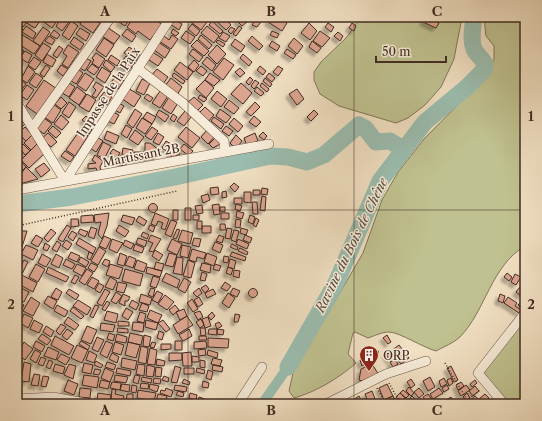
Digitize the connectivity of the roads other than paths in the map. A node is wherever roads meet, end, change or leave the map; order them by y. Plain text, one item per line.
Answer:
1 (111, 17) edge
2 (171, 17) edge
3 (137, 68) junction
4 (17, 103) edge
5 (33, 127) junction
6 (269, 144) dead end
7 (225, 151) junction
8 (65, 181) junction
9 (17, 190) edge
10 (525, 313) edge
11 (426, 361) dead end
12 (262, 367) dead end
13 (17, 399) edge
14 (90, 404) edge
15 (238, 404) edge
16 (326, 404) edge
17 (504, 404) edge

1 - 5 street
2 - 3 street, Impasse de la Paix
3 - 7 street
3 - 8 street, Impasse de la Paix
4 - 5 street
5 - 8 street
6 - 7 street, Martissant 2B
7 - 8 street, Martissant 2B
8 - 9 street, Martissant 2B
10 - 17 street
11 - 16 street
12 - 15 street
13 - 14 street

